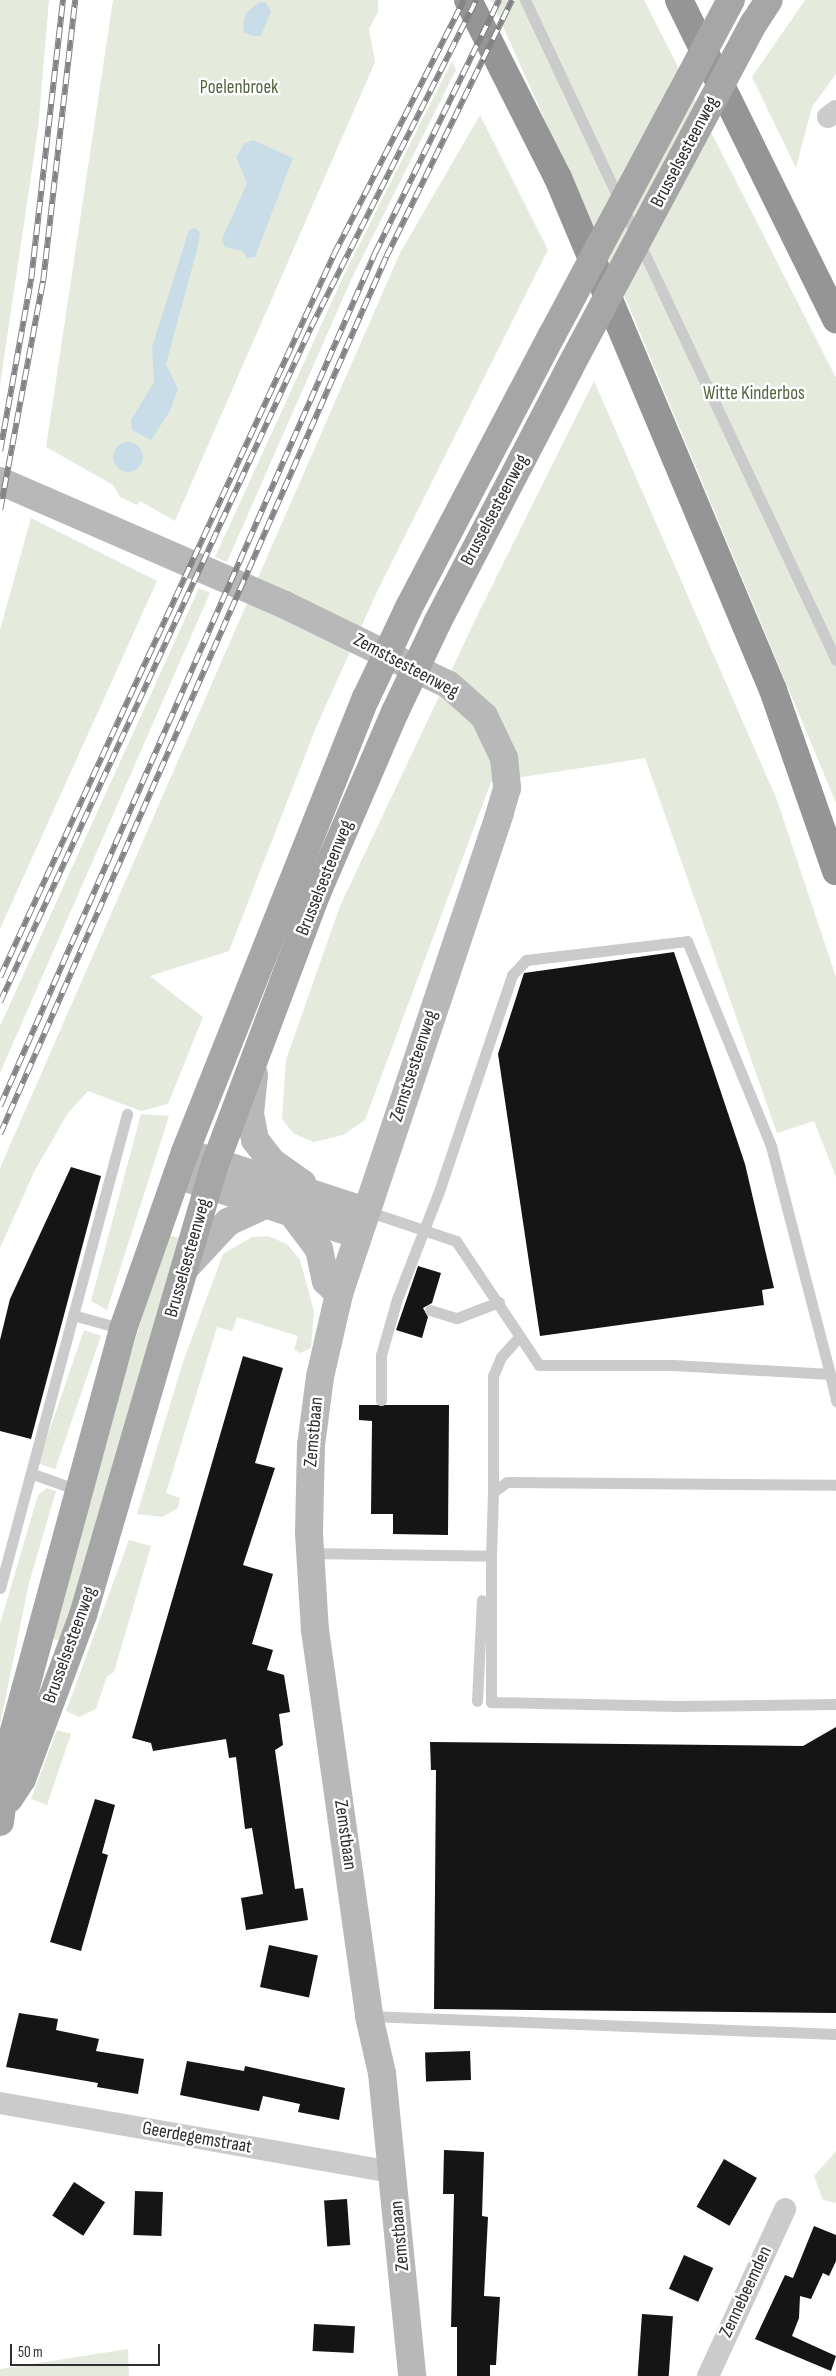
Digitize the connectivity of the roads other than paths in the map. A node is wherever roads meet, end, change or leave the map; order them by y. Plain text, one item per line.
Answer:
1 (468, 0) edge
2 (525, 0) edge
3 (679, 0) edge
4 (731, 0) edge
5 (770, 0) edge
6 (836, 319) edge
7 (0, 481) edge
8 (836, 660) edge
9 (836, 871) edge
10 (257, 1058) junction
11 (127, 1114) dead end
12 (382, 1162) joint
13 (181, 1164) junction
14 (212, 1174) junction
15 (316, 1196) junction
16 (279, 1208) junction
17 (362, 1223) junction
18 (422, 1229) junction
19 (186, 1267) junction
20 (339, 1294) junction
21 (499, 1302) junction
22 (430, 1310) dead end
23 (73, 1315) junction
24 (123, 1329) junction
25 (520, 1336) junction
26 (830, 1374) junction
27 (381, 1400) dead end
28 (836, 1401) edge
29 (33, 1474) junction
30 (836, 1485) edge
31 (78, 1490) junction
32 (493, 1492) junction
33 (309, 1553) junction
34 (491, 1556) junction
35 (0, 1588) edge
36 (482, 1600) dead end
37 (477, 1701) dead end
38 (836, 1704) edge
39 (2, 1814) edge
40 (370, 2016) junction
41 (836, 2034) edge
42 (0, 2103) edge
43 (394, 2173) junction
44 (785, 2209) dead end
45 (412, 2376) edge
46 (708, 2376) edge

1 - 9 highway
2 - 8 lane
3 - 6 highway
4 - 13 main road, Brusselsesteenweg, bridge
5 - 10 main road, Brusselsesteenweg, bridge
7 - 12 street, Zemstsesteenweg
10 - 14 main road, Brusselsesteenweg
10 - 15 street
11 - 23 lane
12 - 17 street, Zemstbaan
13 - 14 street
13 - 24 main road, Brusselsesteenweg
14 - 15 street
14 - 16 street
14 - 19 main road, Brusselsesteenweg
15 - 17 street
16 - 17 street
16 - 19 street
16 - 20 street
17 - 18 lane
17 - 20 street, Zemstbaan
18 - 21 lane
18 - 26 lane
18 - 27 lane
19 - 39 main road, Brusselsesteenweg
20 - 33 street, Zemstbaan
21 - 22 lane
21 - 25 lane
23 - 24 lane
23 - 29 lane
24 - 31 main road, Brusselsesteenweg
25 - 26 lane
25 - 32 lane
26 - 28 lane
29 - 31 lane
29 - 35 lane
30 - 32 lane
31 - 39 main road, Brusselsesteenweg
32 - 34 lane
33 - 34 lane
33 - 40 street, Zemstbaan
34 - 38 lane
36 - 37 lane
40 - 41 lane
40 - 43 street, Zemstbaan
42 - 43 street, Geerdegemstraat
43 - 45 street, Zemstbaan
44 - 46 street, Zennebeemden

